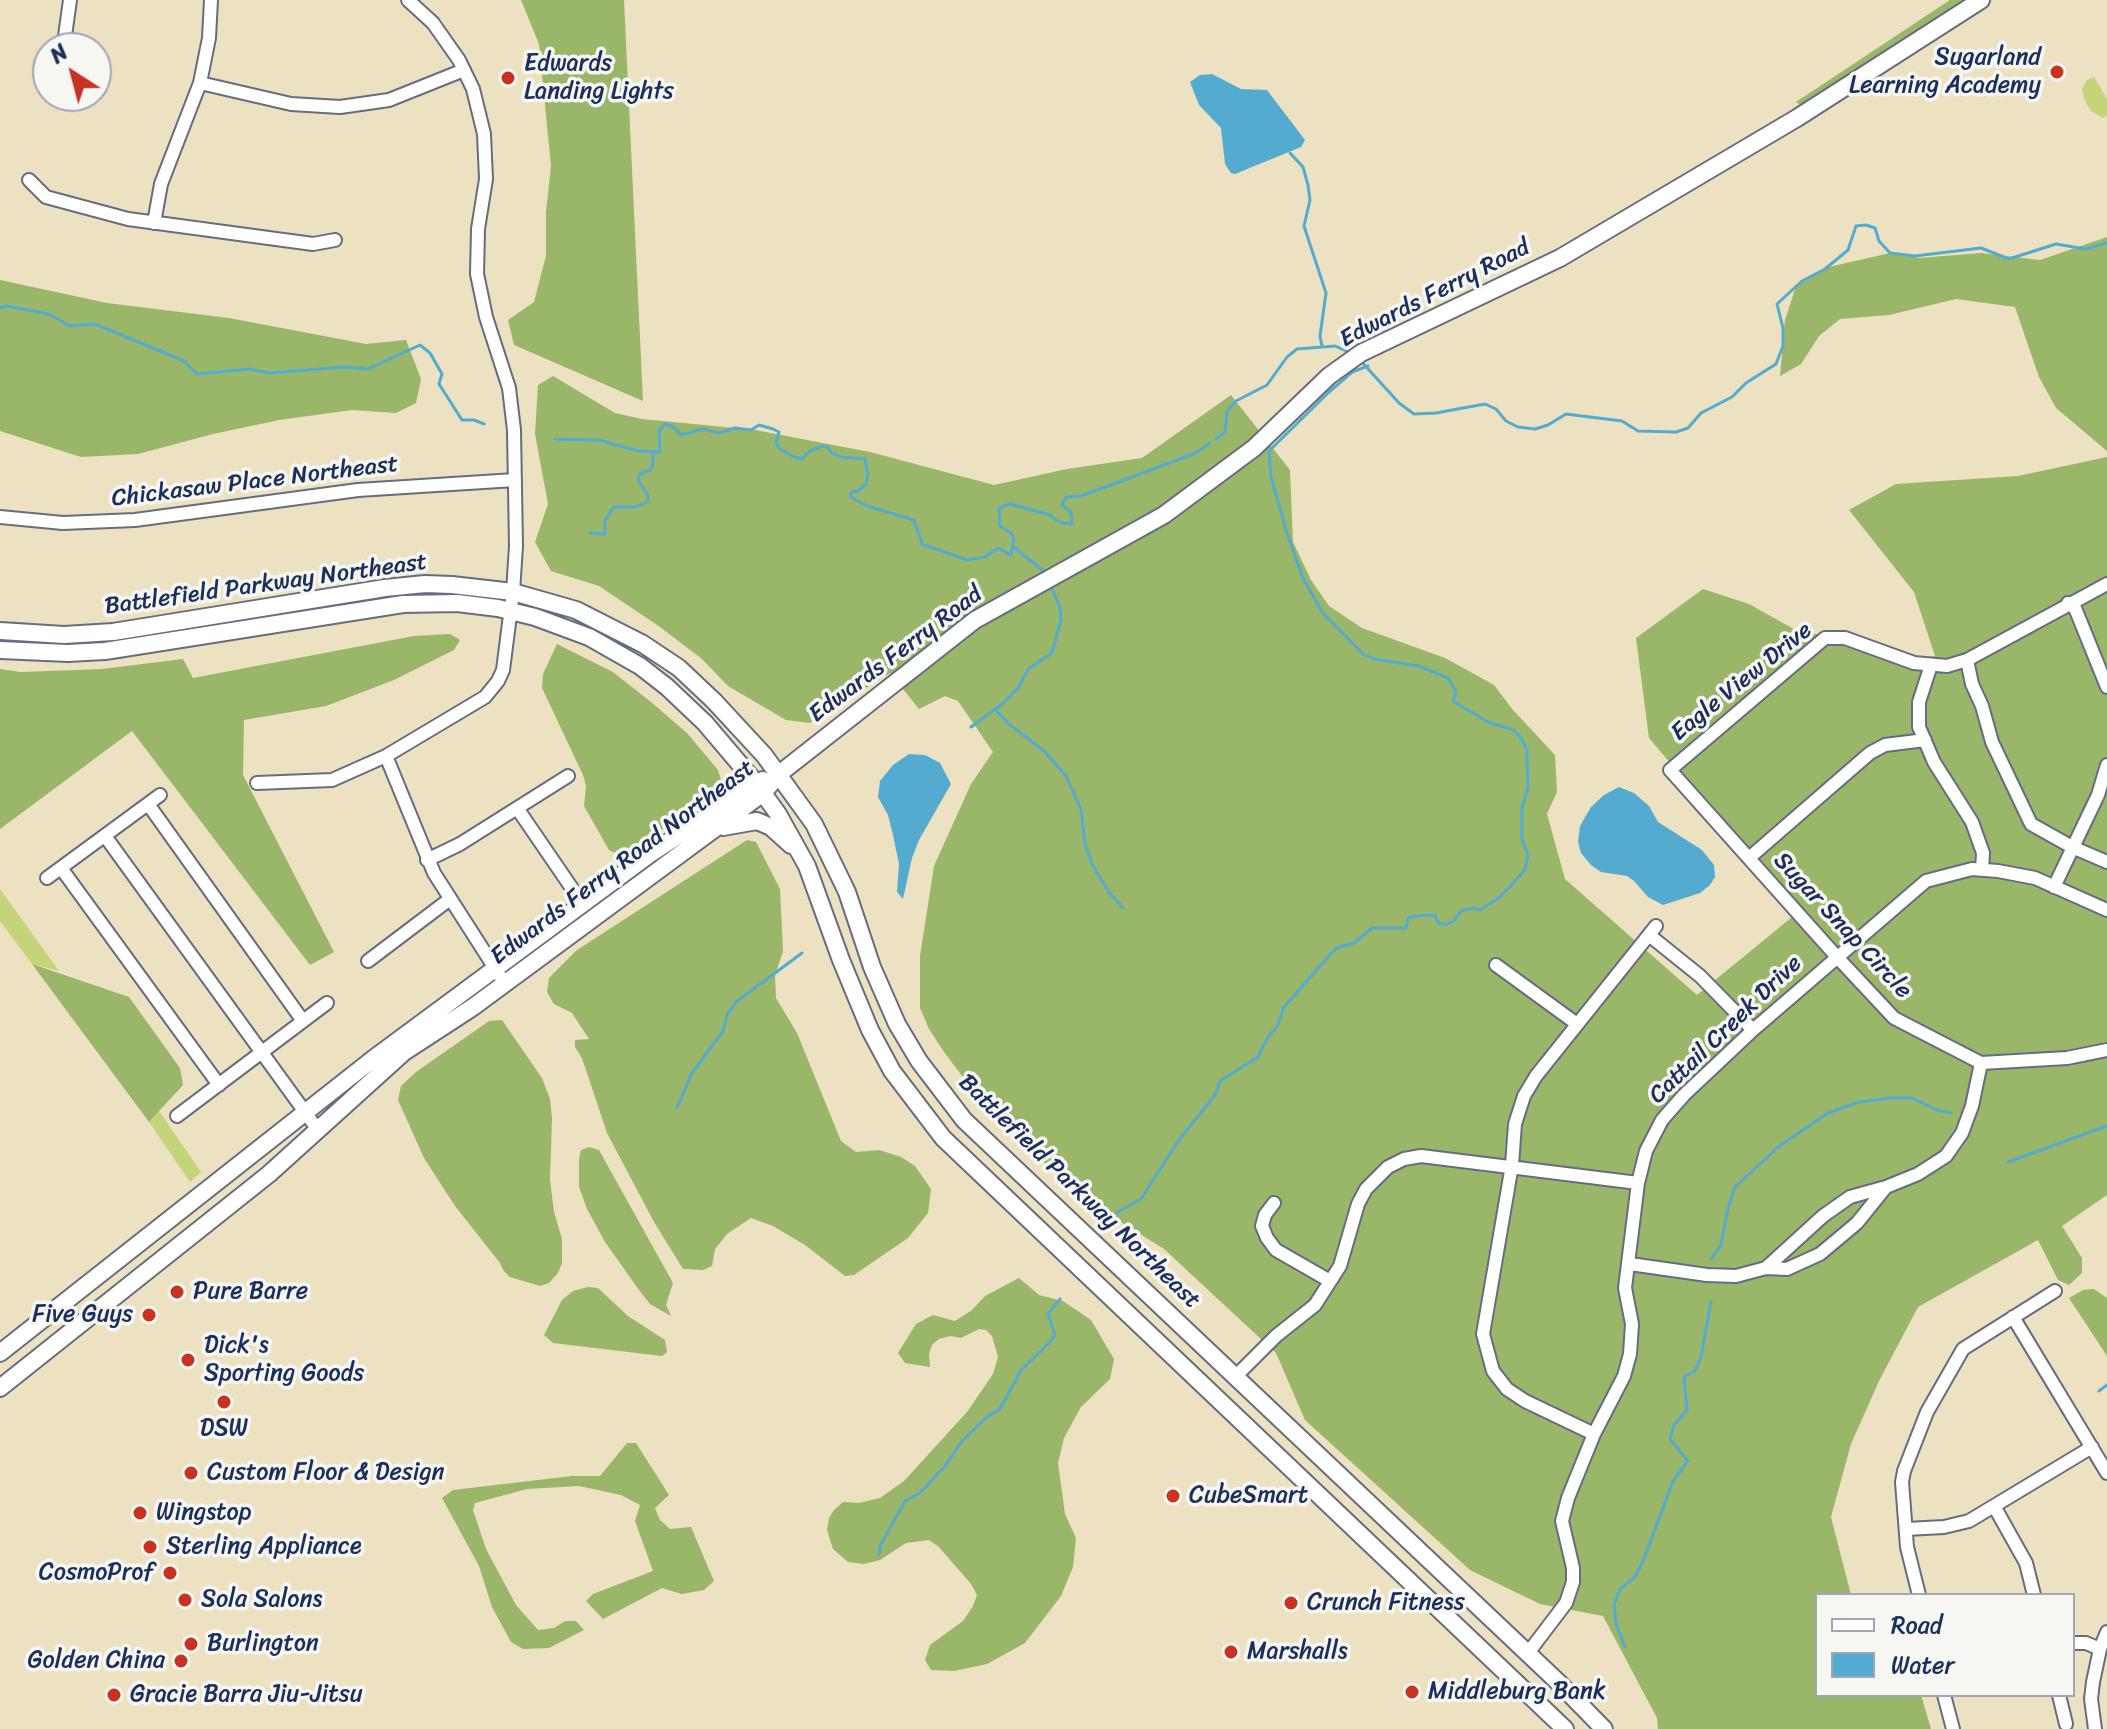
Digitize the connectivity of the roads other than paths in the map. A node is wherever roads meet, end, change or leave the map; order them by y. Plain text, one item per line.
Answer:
1 (70, 0) edge
2 (211, 0) edge
3 (408, 0) edge
4 (1981, 0) edge
5 (66, 32) edge
6 (464, 70) junction
7 (200, 83) junction
8 (29, 180) dead end
9 (154, 223) junction
10 (335, 240) dead end
11 (515, 480) junction
12 (0, 517) edge
13 (2107, 584) edge
14 (513, 592) junction
15 (2068, 603) junction
16 (511, 610) junction
17 (0, 631) edge
18 (0, 650) edge
19 (1967, 660) junction
20 (1931, 665) junction
21 (2107, 687) edge
22 (1925, 740) junction
23 (386, 756) junction
24 (2107, 765) edge
25 (1670, 770) joint
26 (779, 774) junction
27 (568, 776) dead end
28 (257, 783) dead end
29 (759, 787) junction
30 (160, 795) dead end
31 (148, 804) junction
32 (517, 808) junction
33 (105, 836) junction
34 (700, 838) junction
35 (2072, 847) junction
36 (802, 855) junction
37 (1749, 858) junction
38 (427, 860) junction
39 (2107, 862) edge
40 (61, 868) junction
41 (1982, 870) junction
42 (47, 878) dead end
43 (2054, 887) junction
44 (450, 899) junction
45 (582, 903) junction
46 (2107, 910) edge
47 (1837, 957) junction
48 (368, 961) dead end
49 (1496, 965) dead end
50 (495, 968) junction
51 (505, 984) junction
52 (327, 1003) dead end
53 (303, 1021) junction
54 (1577, 1024) junction
55 (1753, 1030) junction
56 (2107, 1050) edge
57 (261, 1052) junction
58 (1981, 1063) junction
59 (219, 1085) junction
60 (305, 1112) junction
61 (177, 1116) dead end
62 (318, 1130) junction
63 (1512, 1165) junction
64 (1638, 1183) junction
65 (1886, 1187) junction
66 (1274, 1203) dead end
67 (1630, 1264) junction
68 (1766, 1268) junction
69 (1330, 1281) junction
70 (2055, 1291) dead end
71 (2013, 1317) junction
72 (0, 1353) edge
73 (1235, 1377) junction
74 (0, 1388) edge
75 (1594, 1434) junction
76 (2092, 1447) junction
77 (2107, 1473) edge
78 (1994, 1506) junction
79 (1906, 1529) junction
80 (1919, 1593) edge
81 (2034, 1593) edge
82 (2107, 1632) edge
83 (2075, 1643) edge
84 (2100, 1649) junction
85 (1528, 1653) junction
86 (1945, 1697) edge
87 (2059, 1697) edge
88 (2066, 1724) dead end
89 (1565, 1729) edge
90 (1604, 1729) edge
91 (1953, 1729) edge
92 (2095, 1729) edge

1 - 5 street
2 - 7 street
3 - 6 street
4 - 26 main road, Edwards Ferry Road
6 - 7 street
6 - 11 street
7 - 9 street
8 - 9 street
9 - 10 street
11 - 12 street, Chickasaw Place Northeast
11 - 14 street
13 - 15 street, Eagle View Drive
14 - 16 street
14 - 17 main road, Battlefield Parkway Northeast
14 - 26 main road, Battlefield Parkway Northeast
15 - 19 street, Eagle View Drive
15 - 21 street
16 - 18 main road, Battlefield Parkway Northeast
16 - 23 street
16 - 29 main road, Battlefield Parkway Northeast
19 - 20 street, Eagle View Drive
19 - 35 street
20 - 22 street
20 - 25 street, Eagle View Drive
22 - 37 street
22 - 41 street
23 - 28 street
23 - 38 street
24 - 35 street
25 - 37 street, Sugar Snap Circle
26 - 29 main road, Edwards Ferry Road Northeast
26 - 73 main road, Battlefield Parkway Northeast
27 - 32 street
29 - 34 main road, Edwards Ferry Road Northeast
29 - 36 main road, Battlefield Parkway Northeast
29 - 45 main road, Edwards Ferry Road Northeast
30 - 31 street
31 - 33 street
31 - 53 street
32 - 38 street
32 - 45 street
33 - 40 street
33 - 57 street
34 - 36 main road
34 - 51 main road, Edwards Ferry Road Northeast
35 - 39 street
35 - 43 street
36 - 89 main road, Battlefield Parkway Northeast
37 - 47 street, Sugar Snap Circle
38 - 44 street
40 - 42 street
40 - 59 street
41 - 43 street, Cattail Creek Drive
41 - 47 street, Cattail Creek Drive
43 - 46 street, Cattail Creek Drive
44 - 48 street
44 - 50 street
45 - 50 main road, Edwards Ferry Road Northeast
47 - 55 street, Cattail Creek Drive
47 - 58 street, Sugar Snap Circle
49 - 54 street
50 - 51 street
50 - 60 main road, Edwards Ferry Road Northeast
51 - 62 main road, Edwards Ferry Road Northeast
52 - 53 street
53 - 57 street
54 - 55 street
54 - 63 street
55 - 64 street, Cattail Creek Drive
56 - 58 street
57 - 59 street
57 - 60 street
58 - 65 street
59 - 61 street
60 - 62 street
60 - 72 main road, Edwards Ferry Road Northeast
62 - 74 main road, Edwards Ferry Road Northeast
63 - 64 street
63 - 69 street
63 - 75 street
64 - 67 street, Cattail Creek Drive
65 - 68 street
65 - 68 street
66 - 69 street
67 - 68 street
67 - 75 street, Cattail Creek Drive
69 - 73 street
70 - 71 street
71 - 76 street
71 - 79 street
73 - 85 main road, Battlefield Parkway Northeast
75 - 85 street, Cattail Creek Drive
76 - 77 street
76 - 78 street
78 - 79 street
78 - 81 street
79 - 80 street
82 - 84 street
83 - 84 street
84 - 92 street
85 - 90 main road, Battlefield Parkway Northeast
86 - 91 street
87 - 88 street

